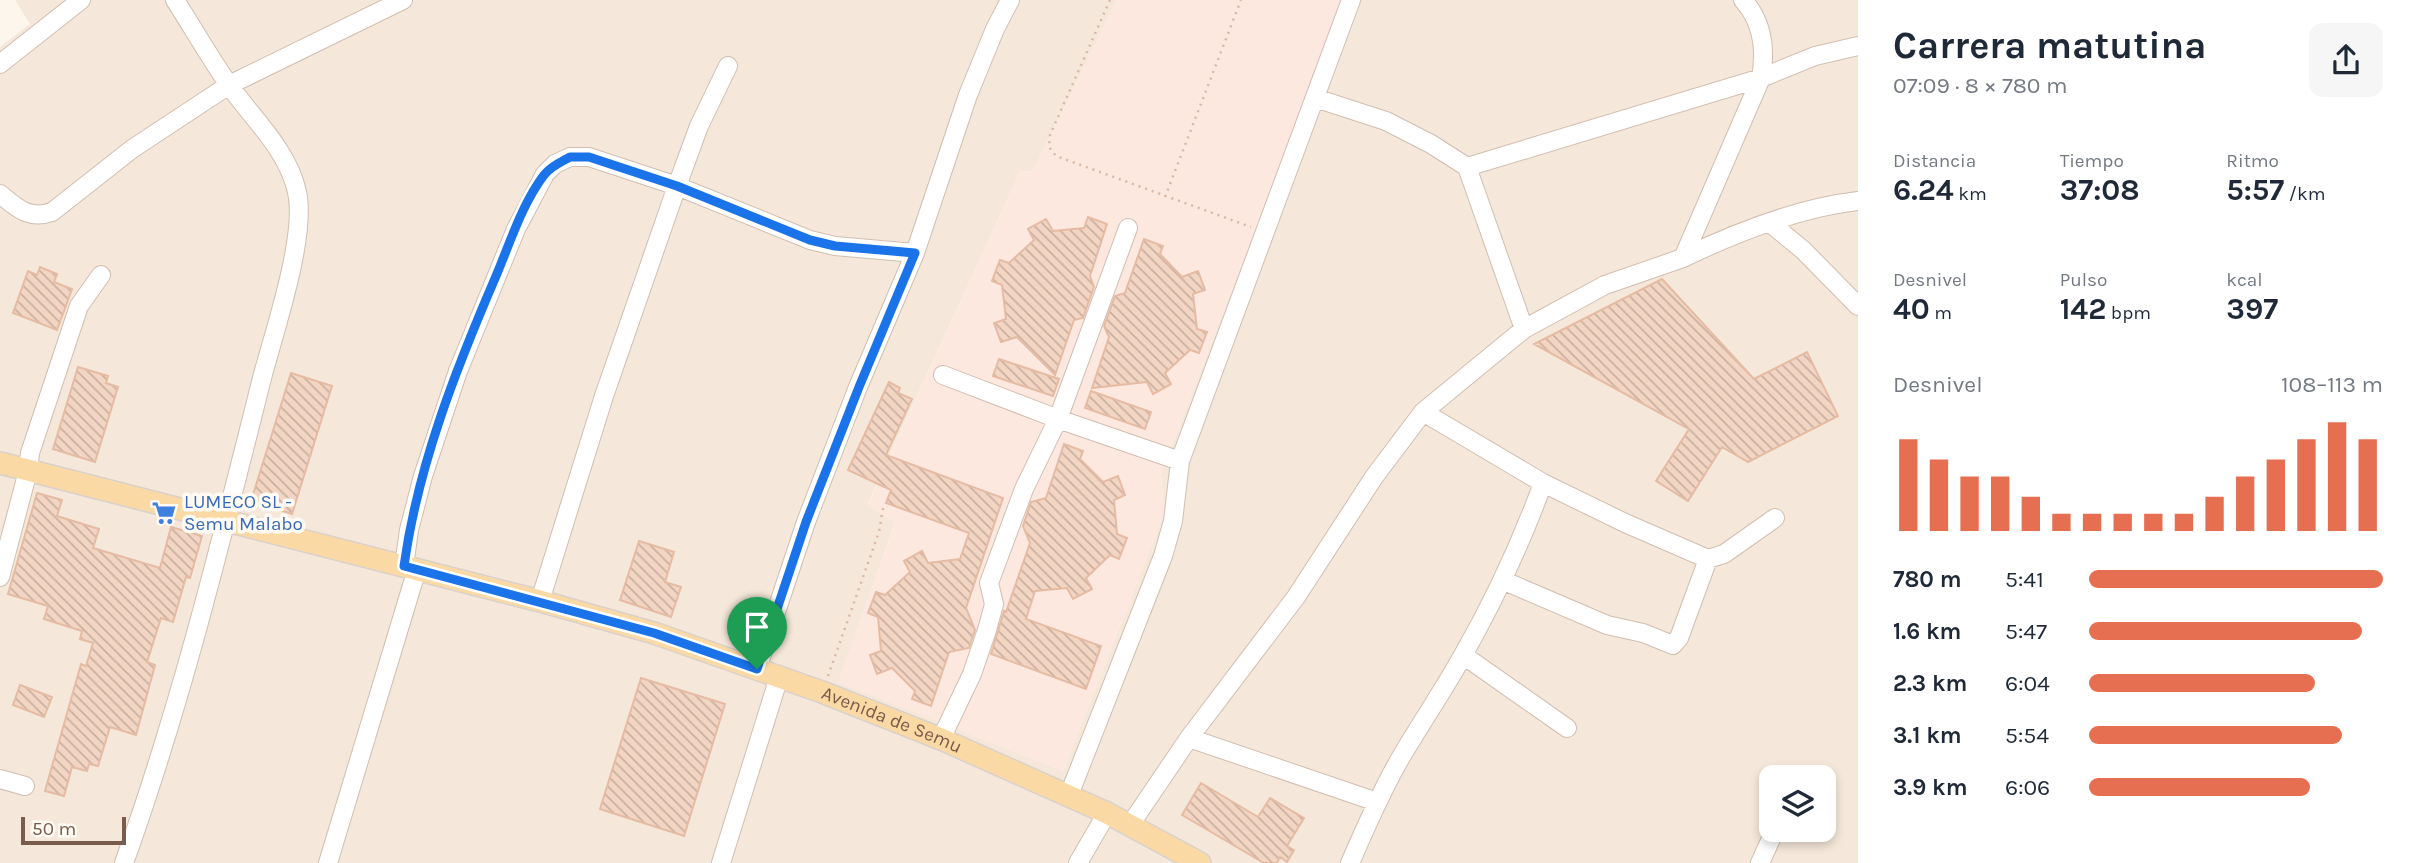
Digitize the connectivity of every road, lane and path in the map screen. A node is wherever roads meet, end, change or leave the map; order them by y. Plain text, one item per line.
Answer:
1 (80, 0) edge
2 (175, 0) edge
3 (403, 0) edge
4 (1010, 0) edge
5 (1110, 0) edge
6 (1241, 0) edge
7 (1351, 0) edge
8 (1743, 0) edge
9 (1858, 46) edge
10 (0, 64) edge
11 (728, 66) dead end
12 (1761, 78) junction
13 (229, 85) junction
14 (1315, 98) junction
15 (1467, 167) junction
16 (677, 186) junction
17 (0, 194) edge
18 (1165, 197) junction
19 (1858, 201) edge
20 (1770, 223) junction
21 (1128, 228) dead end
22 (1264, 232) junction
23 (915, 253) junction
24 (1683, 258) junction
25 (102, 275) dead end
26 (1858, 306) edge
27 (1524, 329) junction
28 (943, 375) dead end
29 (1423, 412) junction
30 (1058, 419) junction
31 (1180, 461) junction
32 (0, 463) edge
33 (28, 471) junction
34 (1543, 483) junction
35 (883, 508) dead end
36 (1775, 518) dead end
37 (227, 522) junction
38 (1708, 559) junction
39 (411, 568) junction
40 (0, 578) edge
41 (1502, 580) junction
42 (540, 601) junction
43 (1463, 655) junction
44 (757, 669) junction
45 (779, 677) junction
46 (822, 692) junction
47 (1567, 729) dead end
48 (1189, 738) junction
49 (941, 739) junction
50 (0, 779) edge
51 (25, 786) dead end
52 (1069, 795) junction
53 (1377, 802) junction
54 (1107, 813) junction
55 (1130, 825) junction
56 (1770, 842) edge
57 (124, 863) edge
58 (328, 863) edge
59 (721, 863) edge
60 (1078, 863) edge
61 (1200, 863) edge
62 (1350, 863) edge
63 (1760, 863) edge

1 - 10 street
2 - 13 street
3 - 13 street
4 - 23 street
5 - 18 path
6 - 18 path
7 - 14 street
8 - 12 street
9 - 12 street
11 - 16 street
12 - 15 street
12 - 24 street
13 - 17 street
13 - 37 street
14 - 15 street
14 - 22 street
15 - 27 street
16 - 23 street
16 - 39 street
16 - 42 street
18 - 22 path
19 - 20 street
20 - 24 street
20 - 26 street
21 - 30 street
22 - 31 street
23 - 44 street
24 - 27 street
25 - 33 street
27 - 29 street
28 - 30 street
29 - 34 street
29 - 48 street
30 - 31 street
30 - 49 street
31 - 52 street
32 - 33 main road, Avenida de Semu
33 - 37 main road, Avenida de Semu
33 - 40 street
34 - 38 street
34 - 41 street
35 - 46 path
36 - 38 street
37 - 39 main road, Avenida de Semu
37 - 57 street
38 - 41 street
39 - 42 main road, Avenida de Semu
39 - 58 street
41 - 43 street
42 - 44 main road, Avenida de Semu
43 - 47 street
43 - 53 street
44 - 45 main road, Avenida de Semu
45 - 46 main road, Avenida de Semu
45 - 59 street
46 - 49 main road, Avenida de Semu
48 - 53 street
48 - 55 street
49 - 52 main road, Avenida de Semu
50 - 51 street
52 - 54 main road, Avenida de Semu
53 - 62 street
54 - 55 main road, Avenida de Semu
54 - 60 street
55 - 61 main road, Avenida de Semu
56 - 63 street

